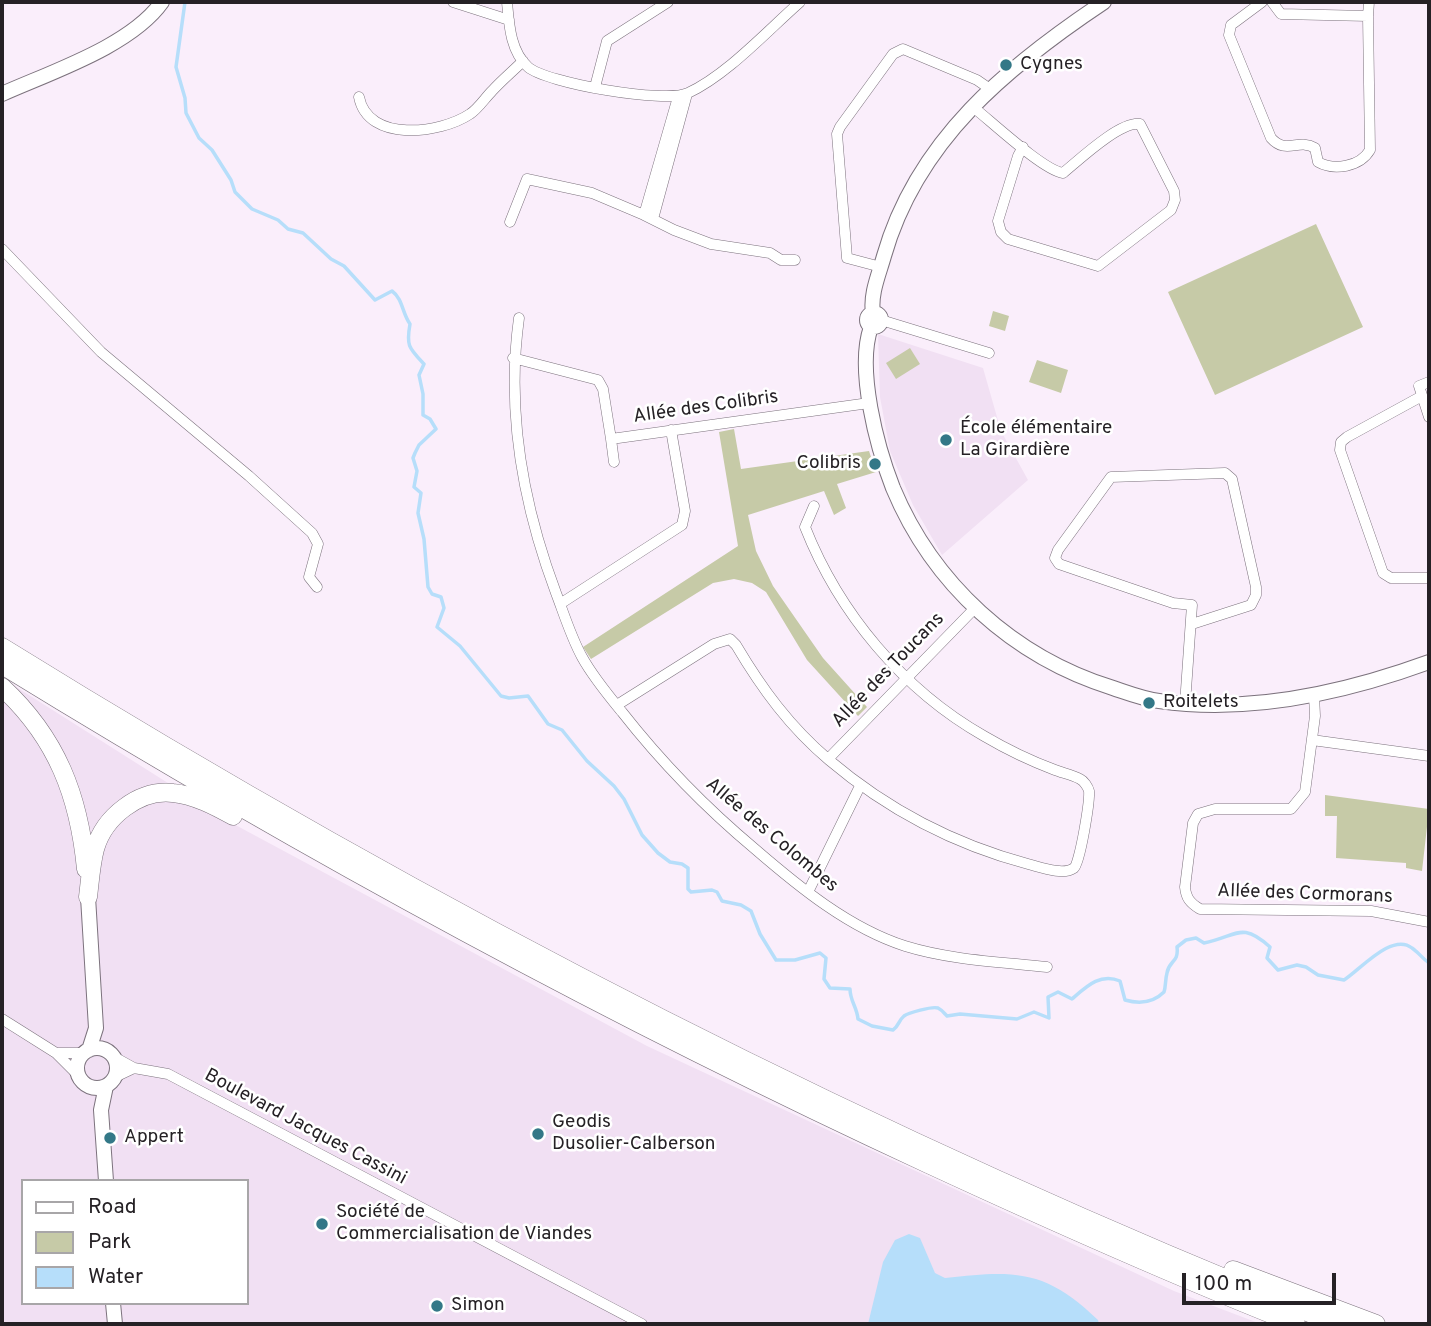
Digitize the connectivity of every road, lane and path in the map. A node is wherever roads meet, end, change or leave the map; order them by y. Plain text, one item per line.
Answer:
1 (162, 2) edge
2 (453, 2) edge
3 (507, 2) edge
4 (668, 2) edge
5 (800, 2) edge
6 (1104, 2) edge
7 (1262, 2) edge
8 (1272, 2) edge
9 (1369, 2) edge
10 (1368, 16) junction
11 (509, 20) junction
12 (523, 61) junction
13 (595, 87) junction
14 (990, 89) junction
15 (2, 94) edge
16 (683, 96) junction
17 (359, 97) dead end
18 (973, 107) junction
19 (1023, 147) junction
20 (648, 217) junction
21 (510, 222) dead end
22 (2, 249) edge
23 (795, 260) dead end
24 (881, 267) junction
25 (519, 318) dead end
26 (875, 320) junction
27 (989, 354) dead end
28 (513, 358) junction
29 (1424, 384) edge
30 (1422, 396) junction
31 (869, 402) junction
32 (1429, 417) edge
33 (671, 430) junction
34 (611, 439) junction
35 (614, 462) dead end
36 (814, 506) dead end
37 (1429, 578) edge
38 (317, 587) dead end
39 (560, 604) junction
40 (975, 608) junction
41 (1192, 624) junction
42 (2, 647) edge
43 (1429, 662) edge
44 (2, 665) edge
45 (907, 678) junction
46 (2, 687) edge
47 (1314, 695) junction
48 (1185, 704) junction
49 (617, 705) junction
50 (1312, 740) junction
51 (1429, 756) edge
52 (828, 759) junction
53 (860, 786) junction
54 (313, 850) junction
55 (808, 892) junction
56 (88, 897) junction
57 (1429, 922) edge
58 (1047, 967) dead end
59 (2, 1019) edge
60 (96, 1028) junction
61 (86, 1052) junction
62 (56, 1053) junction
63 (110, 1054) junction
64 (134, 1068) junction
65 (83, 1080) junction
66 (111, 1082) junction
67 (101, 1110) junction
68 (106, 1179) edge
69 (1141, 1243) junction
70 (113, 1305) edge
71 (1271, 1318) edge
72 (115, 1324) edge
73 (642, 1324) edge
74 (1296, 1324) edge
75 (1337, 1324) edge
76 (1376, 1324) edge

1 - 15 street
2 - 11 street
3 - 11 street
4 - 13 street
5 - 16 street
6 - 14 street
7 - 10 street
8 - 10 street
9 - 10 street
11 - 12 street
12 - 13 street
12 - 17 street
13 - 16 street
14 - 18 street
14 - 24 street
16 - 20 street
18 - 19 street
18 - 24 street
19 - 19 street
20 - 21 street
20 - 23 street
22 - 38 street
24 - 26 street
25 - 28 street, Allée des Colombes
26 - 27 street
26 - 31 street
28 - 34 street, Allée des Colibris
28 - 39 street, Allée des Colombes
29 - 30 street
30 - 32 street
30 - 37 street
31 - 33 street, Allée des Colibris
31 - 40 street
33 - 34 street, Allée des Colibris
33 - 39 street
34 - 35 street
36 - 45 street
39 - 49 street, Allée des Colombes
40 - 45 street, Allée des Toucans
40 - 48 street
41 - 41 street
41 - 48 street
42 - 69 highway
43 - 47 street
44 - 54 highway
45 - 52 street, Allée des Toucans
45 - 53 street
46 - 56 highway
47 - 48 street
47 - 50 street, Allée des Cormorans
49 - 52 street
49 - 55 street, Allée des Colombes
50 - 51 street
50 - 57 street, Allée des Cormorans
52 - 53 street
53 - 55 street
54 - 56 highway
54 - 71 highway
55 - 58 street, Allée des Colombes
56 - 60 street
59 - 62 street
60 - 61 street
60 - 63 street
61 - 62 street
61 - 63 street
61 - 65 street
62 - 65 street
63 - 64 street, Boulevard Jacques Cassini
63 - 66 street
64 - 66 street
64 - 73 street, Boulevard Jacques Cassini
65 - 66 street
65 - 67 street
66 - 67 street
67 - 68 street
69 - 75 highway
69 - 76 highway
70 - 72 street
71 - 74 highway

